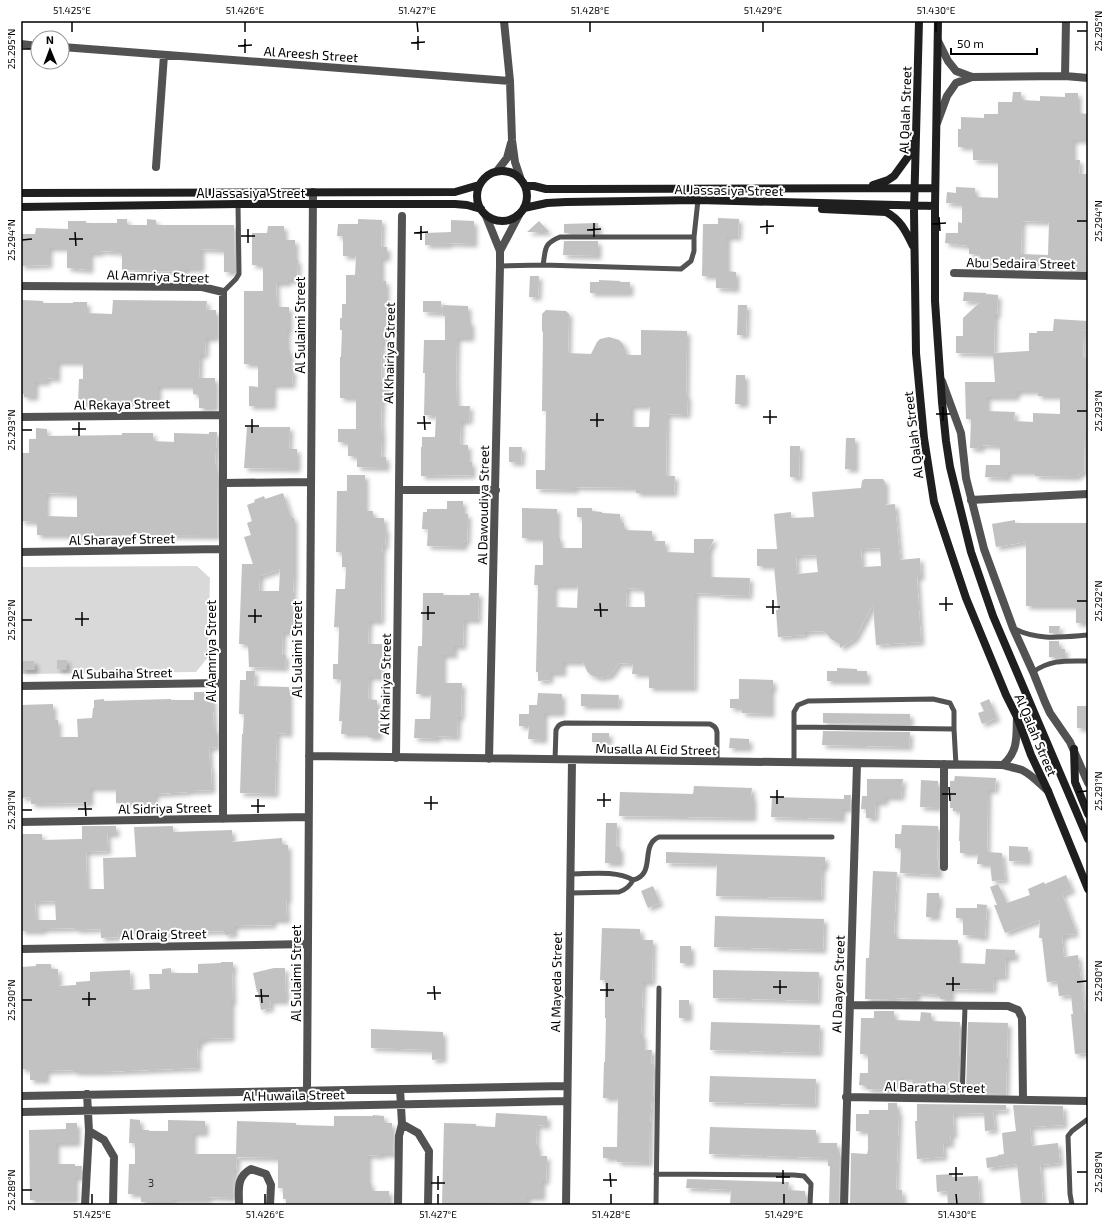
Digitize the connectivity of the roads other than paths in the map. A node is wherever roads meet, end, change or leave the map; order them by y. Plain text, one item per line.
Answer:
1 (504, 21) edge
2 (919, 21) edge
3 (938, 21) edge
4 (1066, 21) edge
5 (938, 41) junction
6 (70, 48) edge
7 (164, 55) junction
8 (1065, 76) junction
9 (972, 77) junction
10 (1088, 78) edge
11 (510, 81) junction
12 (916, 122) junction
13 (936, 124) junction
14 (512, 140) junction
15 (156, 167) dead end
16 (497, 171) junction
17 (523, 183) junction
18 (479, 185) junction
19 (915, 187) junction
20 (864, 188) junction
21 (935, 188) junction
22 (312, 192) junction
23 (21, 193) edge
24 (698, 200) junction
25 (768, 202) junction
26 (238, 204) junction
27 (313, 204) junction
28 (914, 205) junction
29 (934, 206) junction
30 (21, 207) edge
31 (524, 208) junction
32 (484, 212) junction
33 (519, 215) junction
34 (402, 216) dead end
35 (694, 237) junction
36 (914, 248) junction
37 (500, 251) junction
38 (543, 265) junction
39 (500, 266) junction
40 (954, 274) dead end
41 (1088, 276) edge
42 (21, 286) edge
43 (222, 292) junction
44 (940, 376) junction
45 (223, 415) junction
46 (21, 417) edge
47 (311, 482) junction
48 (223, 483) junction
49 (400, 490) junction
50 (496, 490) junction
51 (1088, 494) edge
52 (971, 500) junction
53 (223, 549) junction
54 (21, 552) edge
55 (1013, 628) junction
56 (1088, 635) edge
57 (1088, 662) edge
58 (1033, 672) junction
59 (223, 683) junction
60 (21, 686) edge
61 (1017, 717) junction
62 (794, 727) junction
63 (954, 729) junction
64 (1074, 749) junction
65 (309, 756) junction
66 (396, 758) junction
67 (489, 759) junction
68 (555, 760) junction
69 (572, 760) junction
70 (717, 762) junction
71 (794, 763) junction
72 (857, 763) junction
73 (944, 764) junction
74 (956, 764) junction
75 (1003, 765) junction
76 (1088, 783) edge
77 (1048, 791) junction
78 (1088, 814) edge
79 (308, 818) junction
80 (222, 819) junction
81 (21, 822) edge
82 (832, 837) dead end
83 (1088, 839) edge
84 (944, 867) dead end
85 (570, 874) junction
86 (633, 880) junction
87 (1088, 889) edge
88 (570, 893) junction
89 (308, 944) junction
90 (21, 948) edge
91 (659, 988) dead end
92 (850, 1005) junction
93 (965, 1006) junction
94 (567, 1086) junction
95 (400, 1089) junction
96 (307, 1090) junction
97 (87, 1094) junction
98 (21, 1096) edge
99 (846, 1098) junction
100 (962, 1099) junction
101 (1023, 1100) junction
102 (568, 1101) junction
103 (1088, 1101) edge
104 (401, 1105) junction
105 (308, 1106) junction
106 (88, 1111) junction
107 (21, 1112) edge
108 (1088, 1119) edge
109 (402, 1124) junction
110 (88, 1131) junction
111 (656, 1174) junction
112 (85, 1205) edge
113 (113, 1205) edge
114 (239, 1205) edge
115 (270, 1205) edge
116 (398, 1205) edge
117 (428, 1205) edge
118 (566, 1205) edge
119 (656, 1205) edge
120 (810, 1205) edge
121 (844, 1205) edge
122 (1072, 1205) edge

1 - 11 street
2 - 12 main road, Al Qalah Street
3 - 5 main road, Al Qalah Street
4 - 8 street
5 - 9 street
5 - 13 main road, Al Qalah Street
6 - 7 street, Al Areesh Street
7 - 11 street, Al Areesh Street
7 - 15 street
8 - 9 street
8 - 10 street
9 - 13 street
11 - 14 street
12 - 19 main road, Al Qalah Street
12 - 20 main road
13 - 21 main road, Al Qalah Street
14 - 16 street
14 - 17 street
16 - 17 main road
16 - 18 main road
17 - 20 main road, Al Jassasiya Street
17 - 31 main road
18 - 22 main road, Al Jassasiya Street
18 - 32 main road
19 - 20 main road, Al Jassasiya Street
19 - 21 main road, Al Jassasiya Street
19 - 28 main road, Al Qalah Street
21 - 29 main road, Al Qalah Street
22 - 23 main road, Al Jassasiya Street
22 - 27 street, Al Sulaimi Street
24 - 25 main road, Al Jassasiya Street
24 - 31 main road, Al Jassasiya Street
24 - 35 lane
25 - 28 main road, Al Jassasiya Street
25 - 36 main road
26 - 27 main road, Al Jassasiya Street
26 - 30 main road, Al Jassasiya Street
26 - 43 lane
27 - 32 main road, Al Jassasiya Street
27 - 47 street, Al Sulaimi Street
28 - 29 main road, Al Jassasiya Street
28 - 36 main road, Al Qalah Street
29 - 44 main road, Al Qalah Street
31 - 33 main road
32 - 33 main road
32 - 37 street, Al Dawoudiya Street
33 - 37 street, Al Dawoudiya Street
34 - 49 street, Al Khairiya Street
35 - 38 lane
35 - 38 lane
36 - 61 main road, Al Qalah Street
37 - 39 street, Al Dawoudiya Street
38 - 39 lane
39 - 50 street, Al Dawoudiya Street
40 - 41 street, Abu Sedaira Street
42 - 43 street, Al Aamriya Street
43 - 45 street, Al Aamriya Street
44 - 52 street, Al Qalah Street
44 - 83 main road, Al Qalah Street
45 - 46 street, Al Rekaya Street
45 - 48 street, Al Aamriya Street
47 - 48 street
47 - 65 street, Al Sulaimi Street
48 - 53 street, Al Aamriya Street
49 - 50 street
49 - 66 street, Al Khairiya Street
50 - 67 street, Al Dawoudiya Street
51 - 52 street
52 - 55 street, Al Qalah Street
53 - 54 street, Al Sharayef Street
53 - 59 street, Al Aamriya Street
55 - 56 lane
55 - 58 street, Al Qalah Street
57 - 58 lane
58 - 64 street, Al Qalah Street
59 - 60 street, Al Subaiha Street
59 - 80 street, Al Aamriya Street
61 - 75 street
61 - 77 main road, Al Qalah Street
62 - 63 lane
62 - 63 lane
62 - 71 lane
63 - 74 lane
64 - 76 street, Al Qalah Street
64 - 78 main road
65 - 66 street, Musalla Al Eid Street
65 - 79 street, Al Sulaimi Street
66 - 67 street, Musalla Al Eid Street
67 - 68 street, Musalla Al Eid Street
68 - 69 street, Musalla Al Eid Street
68 - 70 lane
69 - 70 street, Musalla Al Eid Street
69 - 85 street, Al Mayeda Street
70 - 71 street, Musalla Al Eid Street
71 - 72 street, Musalla Al Eid Street
72 - 73 street, Musalla Al Eid Street
72 - 92 street, Al Daayen Street
73 - 74 street, Musalla Al Eid Street
73 - 84 street
74 - 75 street, Musalla Al Eid Street
75 - 77 street, Musalla Al Eid Street
77 - 87 main road, Al Qalah Street
79 - 80 street, Al Sidriya Street
79 - 89 street, Al Sulaimi Street
80 - 81 street, Al Sidriya Street
82 - 86 lane
85 - 86 lane
85 - 88 street, Al Mayeda Street
86 - 88 lane
88 - 94 street, Al Mayeda Street
89 - 90 street, Al Oraig Street
89 - 96 street, Al Sulaimi Street
91 - 111 lane
92 - 93 street
92 - 99 street, Al Daayen Street
93 - 100 lane
93 - 101 street
94 - 95 street, Al Huwaila Street
94 - 102 street, Al Mayeda Street
95 - 96 street, Al Huwaila Street
95 - 104 street
96 - 97 street, Al Huwaila Street
96 - 105 street, Al Sulaimi Street
97 - 98 street, Al Huwaila Street
97 - 106 street
99 - 100 street, Al Baratha Street
99 - 121 street, Al Daayen Street
100 - 101 street, Al Baratha Street
101 - 103 street, Al Baratha Street
102 - 104 street, Al Huwaila Street
102 - 118 street, Al Mayeda Street
104 - 105 street, Al Huwaila Street
104 - 109 street
105 - 106 street, Al Huwaila Street
106 - 107 street, Al Huwaila Street
106 - 110 street
108 - 122 lane
109 - 116 street
109 - 117 street
110 - 112 street
110 - 113 street
111 - 119 lane
111 - 120 lane
114 - 115 street

